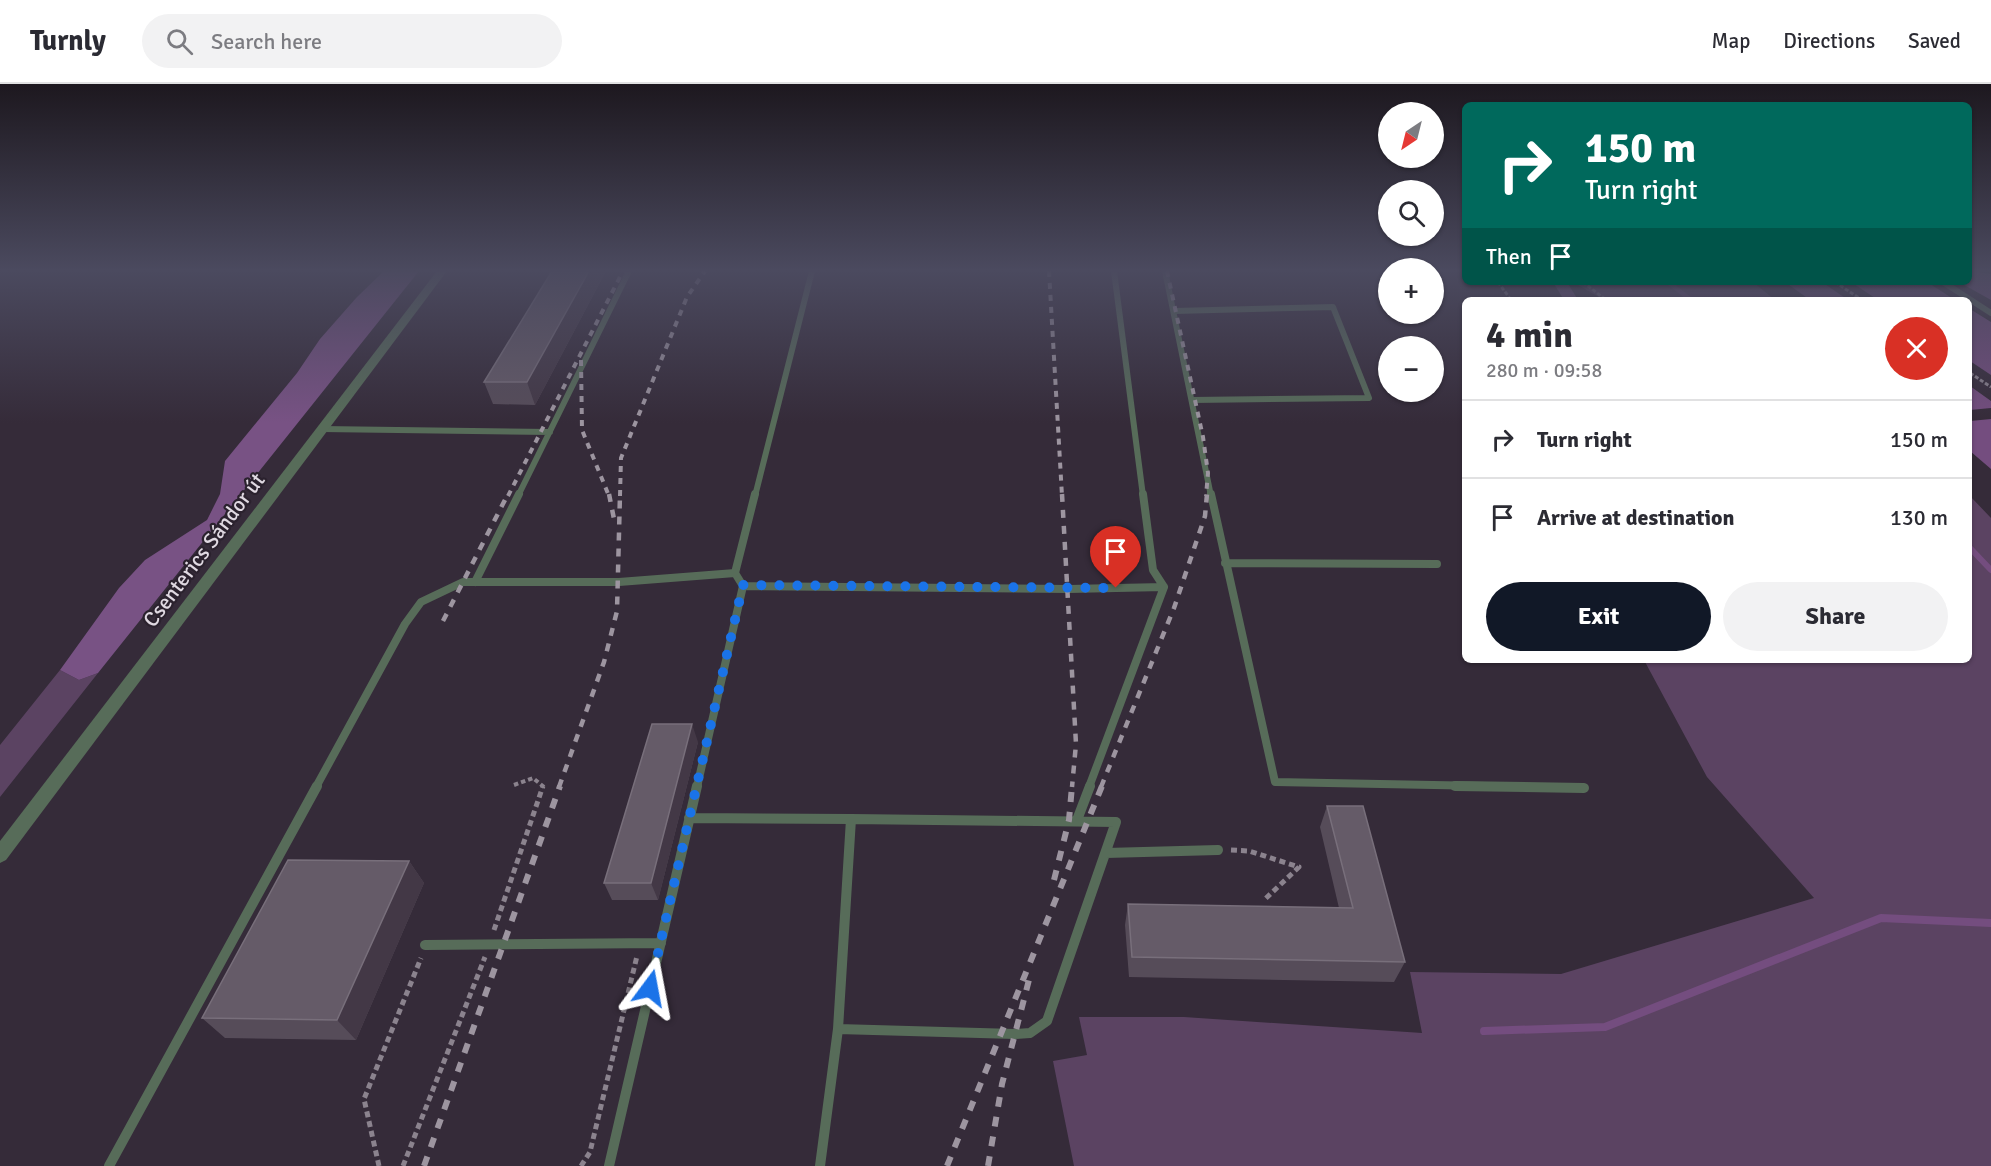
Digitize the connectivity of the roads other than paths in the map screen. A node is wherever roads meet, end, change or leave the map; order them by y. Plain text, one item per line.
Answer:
1 (404, 321) edge
2 (604, 321) edge
3 (799, 321) edge
4 (1121, 321) edge
5 (1176, 321) edge
6 (1339, 321) edge
7 (1192, 400) junction
8 (322, 429) junction
9 (550, 432) junction
10 (1225, 563) junction
11 (1437, 564) dead end
12 (735, 573) junction
13 (475, 582) junction
14 (743, 585) junction
15 (1164, 587) junction
16 (1584, 788) dead end
17 (689, 819) junction
18 (851, 819) junction
19 (1077, 820) junction
20 (1218, 850) road end
21 (1106, 853) junction
22 (0, 855) edge
23 (661, 943) junction
24 (425, 945) road end
25 (838, 1029) junction
26 (109, 1166) edge
27 (609, 1166) edge
28 (820, 1166) edge

1 - 8 street, Csenterics Sándor út
2 - 9 lane
3 - 12 lane
4 - 15 lane
5 - 7 lane
6 - 7 lane
7 - 10 lane
8 - 9 lane
8 - 22 street, Csenterics Sándor út
9 - 13 lane
10 - 11 lane
10 - 16 lane
12 - 13 lane
12 - 14 lane
13 - 26 lane
14 - 15 lane
14 - 17 lane
15 - 19 lane
17 - 18 lane
17 - 23 lane
18 - 19 lane
18 - 25 lane
19 - 21 lane
20 - 21 lane
21 - 25 lane
23 - 24 lane
23 - 27 lane
25 - 28 lane

